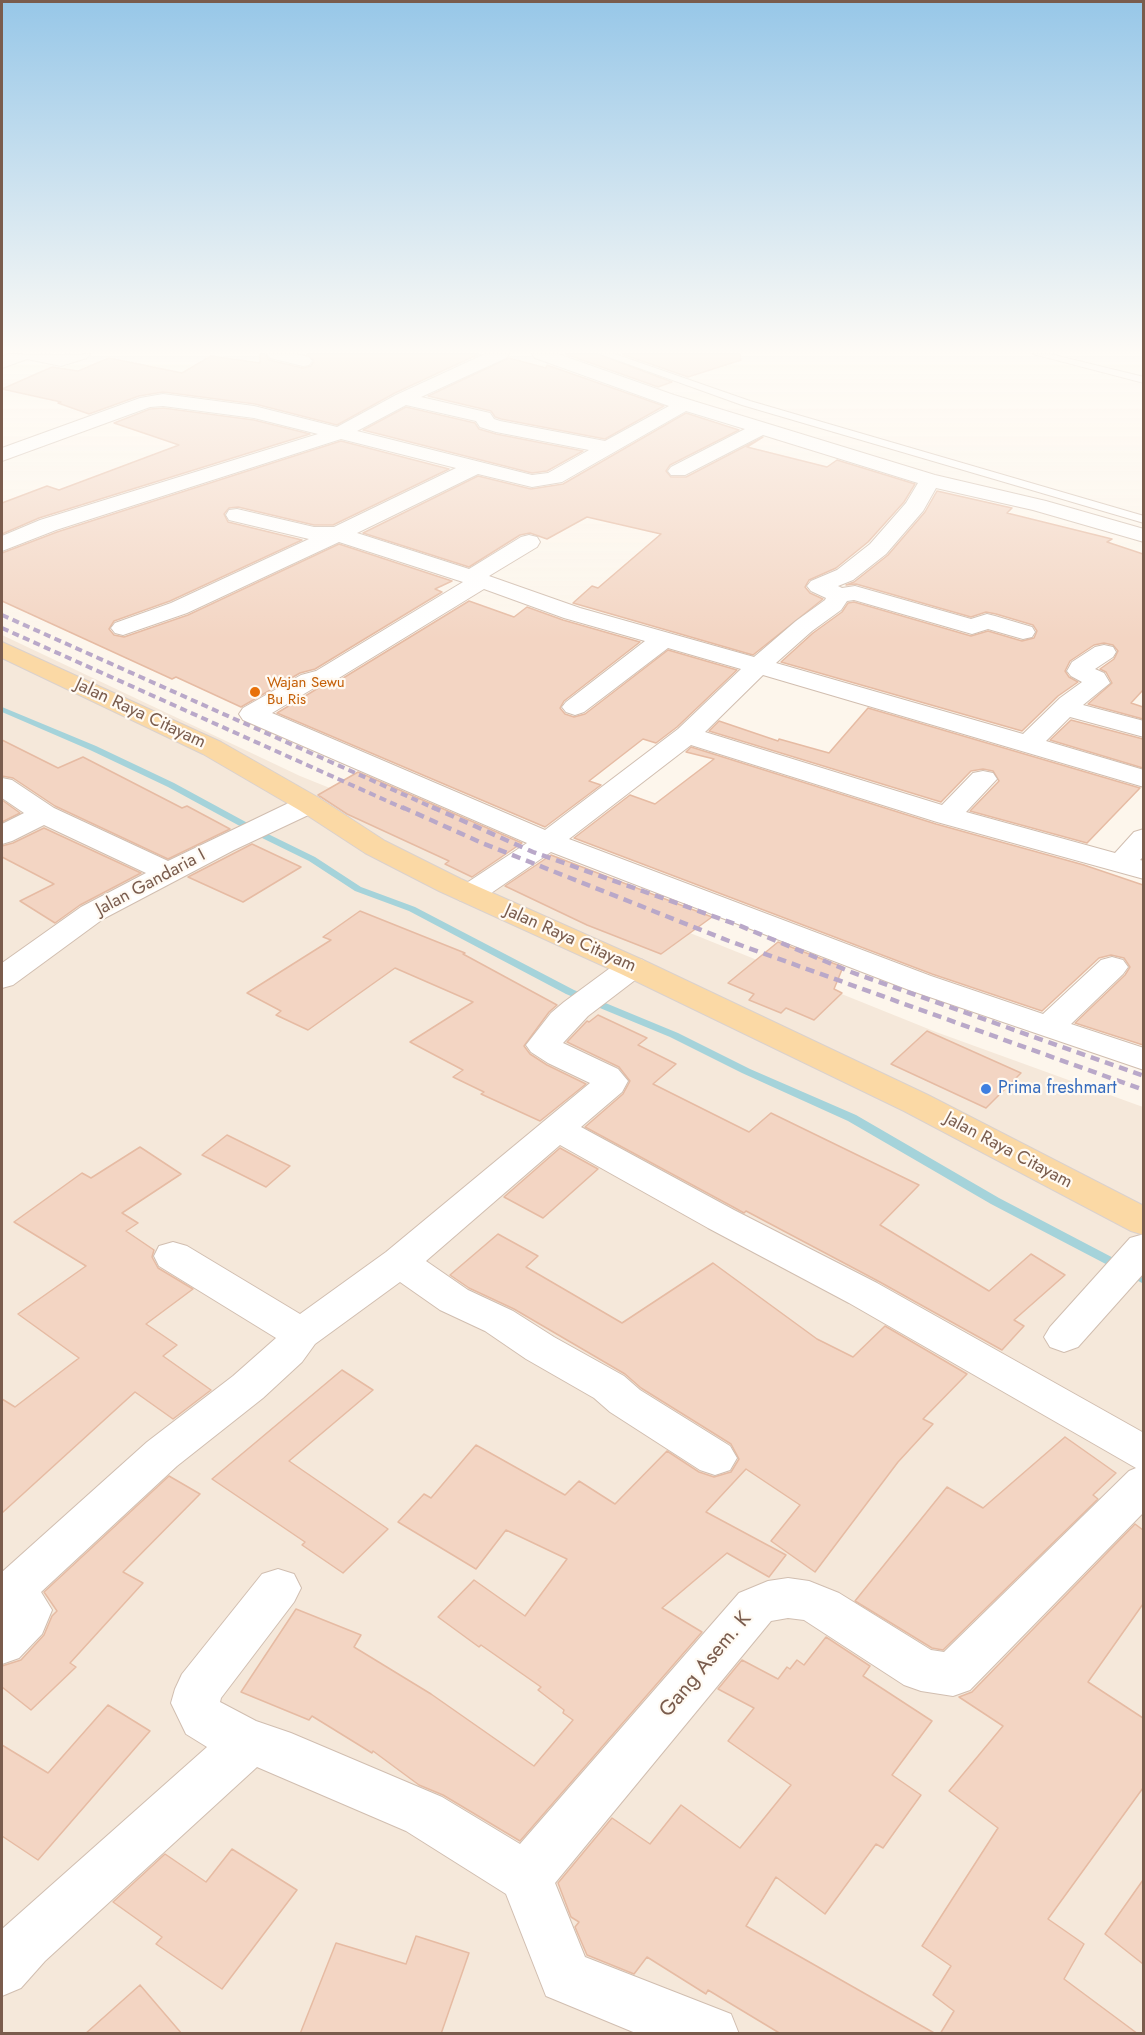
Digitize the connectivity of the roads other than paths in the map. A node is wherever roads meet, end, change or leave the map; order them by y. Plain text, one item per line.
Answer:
1 (19, 449) edge
2 (289, 449) edge
3 (406, 449) edge
4 (606, 449) edge
5 (721, 449) edge
6 (830, 449) edge
7 (902, 449) edge
8 (2, 455) edge
9 (477, 466) junction
10 (678, 471) dead end
11 (930, 480) junction
12 (237, 515) dead end
13 (1143, 520) edge
14 (339, 534) junction
15 (1143, 536) edge
16 (529, 542) dead end
17 (2, 544) edge
18 (476, 579) junction
19 (839, 596) junction
20 (123, 628) dead end
21 (1023, 632) dead end
22 (664, 639) junction
23 (2, 650) edge
24 (1104, 651) dead end
25 (758, 666) junction
26 (575, 707) dead end
27 (1065, 708) junction
28 (1143, 729) edge
29 (687, 735) junction
30 (1027, 745) junction
31 (983, 779) dead end
32 (1143, 779) edge
33 (2, 786) edge
34 (309, 804) junction
35 (44, 814) junction
36 (947, 816) junction
37 (2, 835) edge
38 (1143, 838) edge
39 (549, 841) junction
40 (1132, 867) edge
41 (169, 873) junction
42 (470, 894) junction
43 (1112, 967) dead end
44 (627, 971) junction
45 (2, 978) edge
46 (1048, 1028) junction
47 (1143, 1060) edge
48 (556, 1128) junction
49 (1143, 1221) edge
50 (1143, 1246) edge
51 (173, 1256) dead end
52 (400, 1262) junction
53 (301, 1334) junction
54 (1064, 1337) dead end
55 (1143, 1454) edge
56 (715, 1458) dead end
57 (1138, 1498) edge
58 (9, 1580) edge
59 (278, 1588) dead end
60 (2, 1644) edge
61 (249, 1742) junction
62 (526, 1877) junction
63 (2, 1969) edge
64 (711, 2034) edge

1 - 8 street
2 - 17 street
3 - 9 street
4 - 9 street
5 - 10 street
6 - 11 street
7 - 13 lane
9 - 14 street
11 - 15 street
11 - 19 street
12 - 14 street
14 - 18 street
14 - 20 street
16 - 18 street
18 - 22 street
18 - 39 street
19 - 21 street
19 - 25 street
22 - 25 street
22 - 26 street
23 - 34 main road, Jalan Raya Citayam
24 - 27 street
25 - 29 street
25 - 30 street
27 - 28 street
27 - 30 street
29 - 36 street
29 - 39 street
30 - 32 street
31 - 36 street
33 - 35 street
34 - 41 street, Jalan Gandaria I
34 - 42 main road, Jalan Raya Citayam
35 - 37 street
35 - 41 street
36 - 40 street
38 - 40 street
39 - 42 street
39 - 46 street
41 - 45 street, Jalan Gandaria I
42 - 44 main road, Jalan Raya Citayam
43 - 46 street
44 - 48 street
44 - 49 main road, Jalan Raya Citayam
46 - 47 street
48 - 52 street
48 - 55 street
50 - 54 street
51 - 53 street
52 - 53 street
52 - 56 street
53 - 58 street
57 - 62 street, Gang Asem. K
58 - 60 street
59 - 61 street
61 - 62 street
61 - 63 street
62 - 64 street

